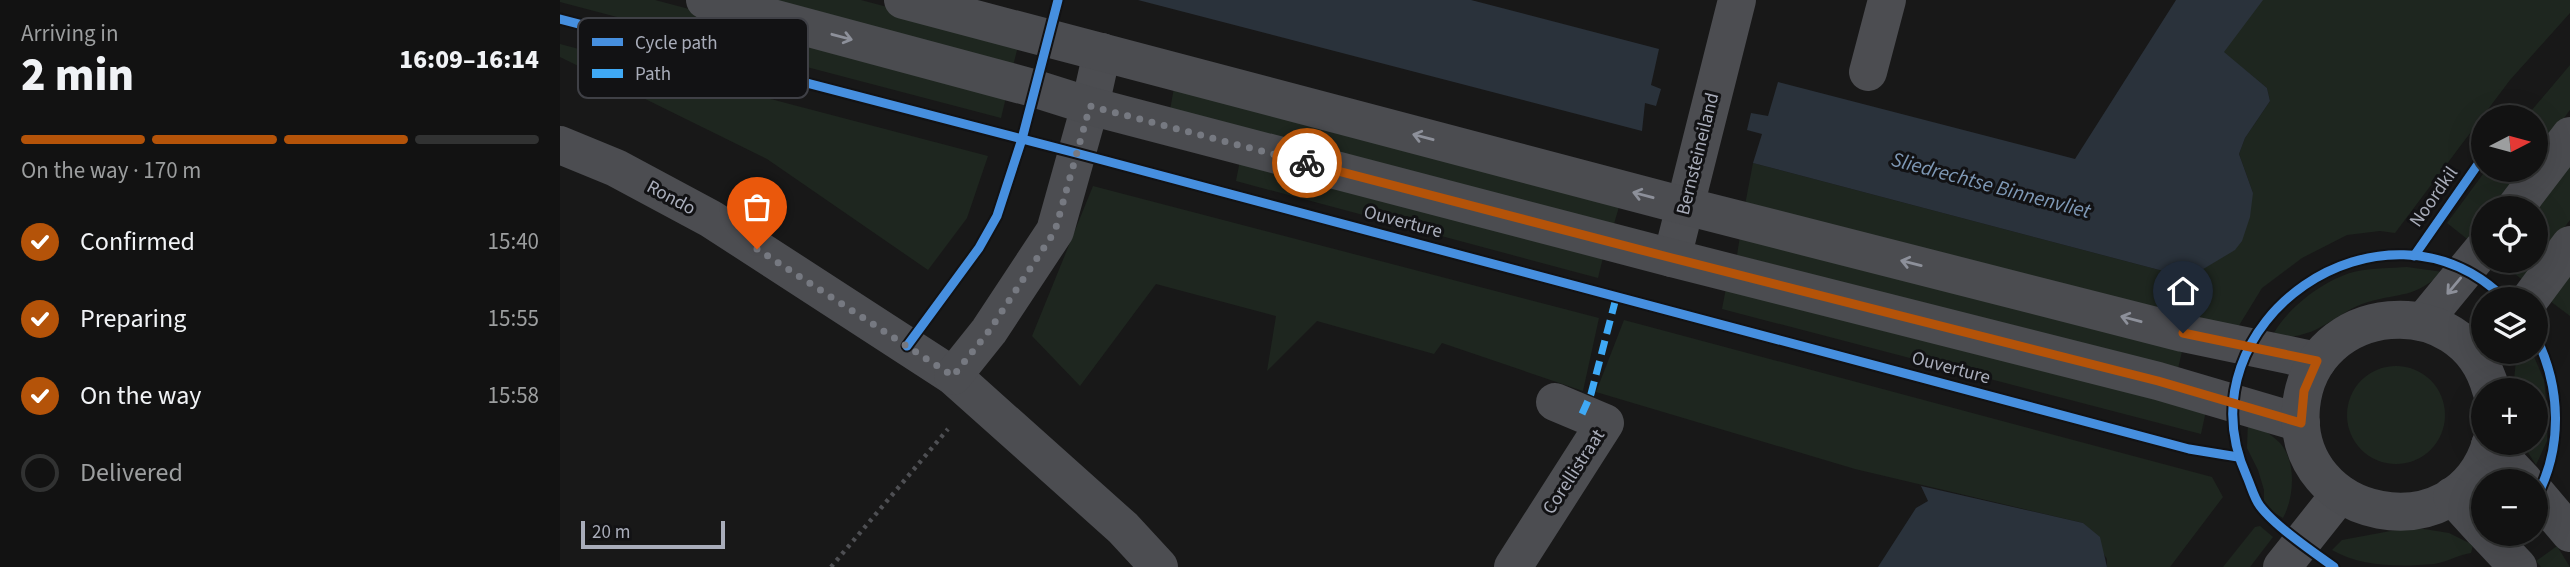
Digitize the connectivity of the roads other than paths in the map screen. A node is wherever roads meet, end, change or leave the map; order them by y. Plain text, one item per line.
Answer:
1 (705, 0) edge
2 (903, 0) edge
3 (1737, 0) edge
4 (1887, 0) edge
5 (772, 18) edge
6 (808, 28) edge
7 (1102, 52) junction
8 (1868, 72) dead end
9 (1090, 106) junction
10 (2570, 136) edge
11 (560, 145) edge
12 (2524, 196) edge
13 (1685, 206) junction
14 (2570, 245) edge
15 (1672, 258) junction
16 (2471, 264) edge
17 (2539, 287) edge
18 (2423, 322) junction
19 (2317, 361) junction
20 (2489, 370) edge
21 (964, 386) junction
22 (1555, 402) dead end
23 (2301, 423) junction
24 (2486, 455) edge
25 (2501, 455) edge
26 (2513, 469) edge
27 (2340, 494) junction
28 (2452, 496) junction
29 (2548, 508) edge
30 (2471, 517) edge
31 (2570, 533) edge
32 (2498, 546) edge
33 (1160, 567) edge
34 (1513, 567) edge
35 (2282, 567) edge
36 (2518, 567) edge

1 -> 5 street, Ouverture
2 - 7 street
3 - 13 street, Bernsteineiland
4 - 8 street
6 -> 9 street, Ouverture
7 - 9 street
13 -> 7 street
9 - 15 street, Ouverture
9 - 21 street
10 - 12 street
11 - 21 street, Rondo
13 - 15 street, Bernsteineiland
19 -> 13 street
14 - 17 street
15 - 23 street, Ouverture
16 -> 18 street
18 - 19 street
18 - 20 street
19 - 23 street
21 - 33 street, Rondo
22 - 34 street, Corellistraat
23 - 27 street
24 - 28 street
25 - 26 street
27 - 28 street
27 - 35 street
28 - 30 street
29 - 31 street
32 - 36 street

